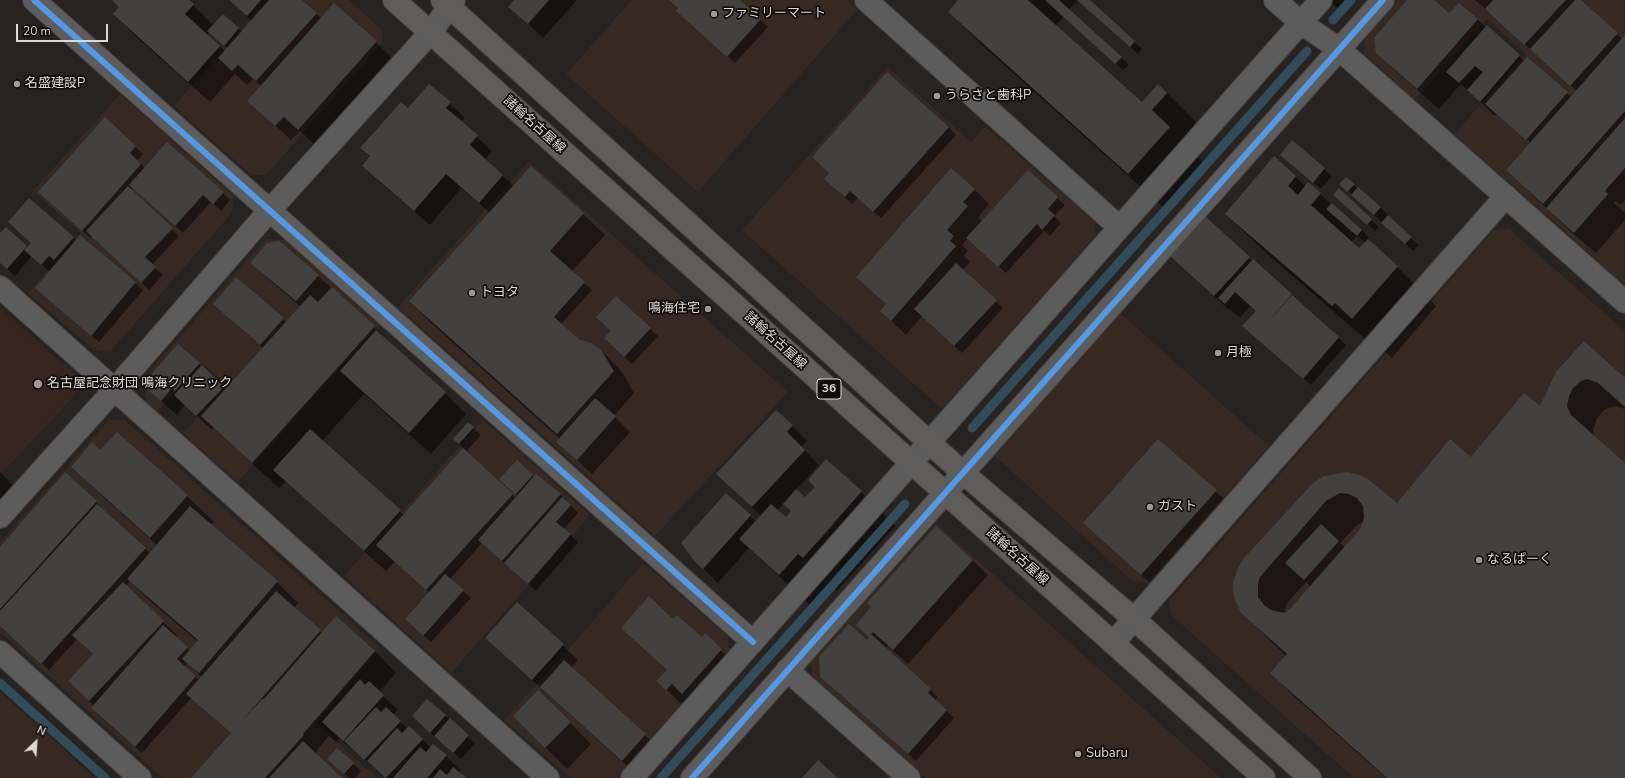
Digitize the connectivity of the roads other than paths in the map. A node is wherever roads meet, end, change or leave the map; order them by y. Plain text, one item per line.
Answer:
1 (34, 0) edge
2 (394, 0) edge
3 (866, 0) edge
4 (1275, 0) edge
5 (1321, 0) edge
6 (1383, 0) edge
7 (448, 2) edge
8 (1301, 23) junction
9 (431, 32) junction
10 (1339, 50) junction
11 (1506, 196) junction
12 (269, 211) junction
13 (1119, 227) junction
14 (0, 287) edge
15 (1625, 302) edge
16 (115, 389) junction
17 (929, 442) junction
18 (911, 462) junction
19 (962, 472) junction
20 (944, 492) junction
21 (0, 517) edge
22 (1134, 619) junction
23 (753, 642) junction
24 (1113, 643) junction
25 (0, 652) edge
26 (787, 670) junction
27 (140, 778) edge
28 (548, 778) edge
29 (632, 778) edge
30 (692, 778) edge
31 (909, 778) edge
32 (1264, 778) edge
33 (1310, 778) edge

1 - 12 street
2 - 9 main road, 諸輪名古屋線 / 36
3 - 13 street
4 - 8 street
5 - 8 street
6 - 10 street
7 - 9 street
7 - 17 main road, 36
8 - 10 street
8 - 13 street
9 - 12 street
9 - 18 main road, 諸輪名古屋線 / 36
10 - 11 street
10 - 19 street
11 - 15 street
11 - 22 street
12 - 16 street
12 - 23 street
13 - 17 street
14 - 16 street
16 - 21 street
16 - 28 street
17 - 18 street
17 - 19 main road, 36
18 - 20 main road, 諸輪名古屋線 / 36
18 - 23 street
19 - 20 street
19 - 22 main road, 36
20 - 24 main road, 諸輪名古屋線 / 36
20 - 26 street
22 - 24 street
22 - 33 main road, 36
23 - 29 street
24 - 32 main road, 諸輪名古屋線 / 36
25 - 27 street
26 - 30 street
26 - 31 street

